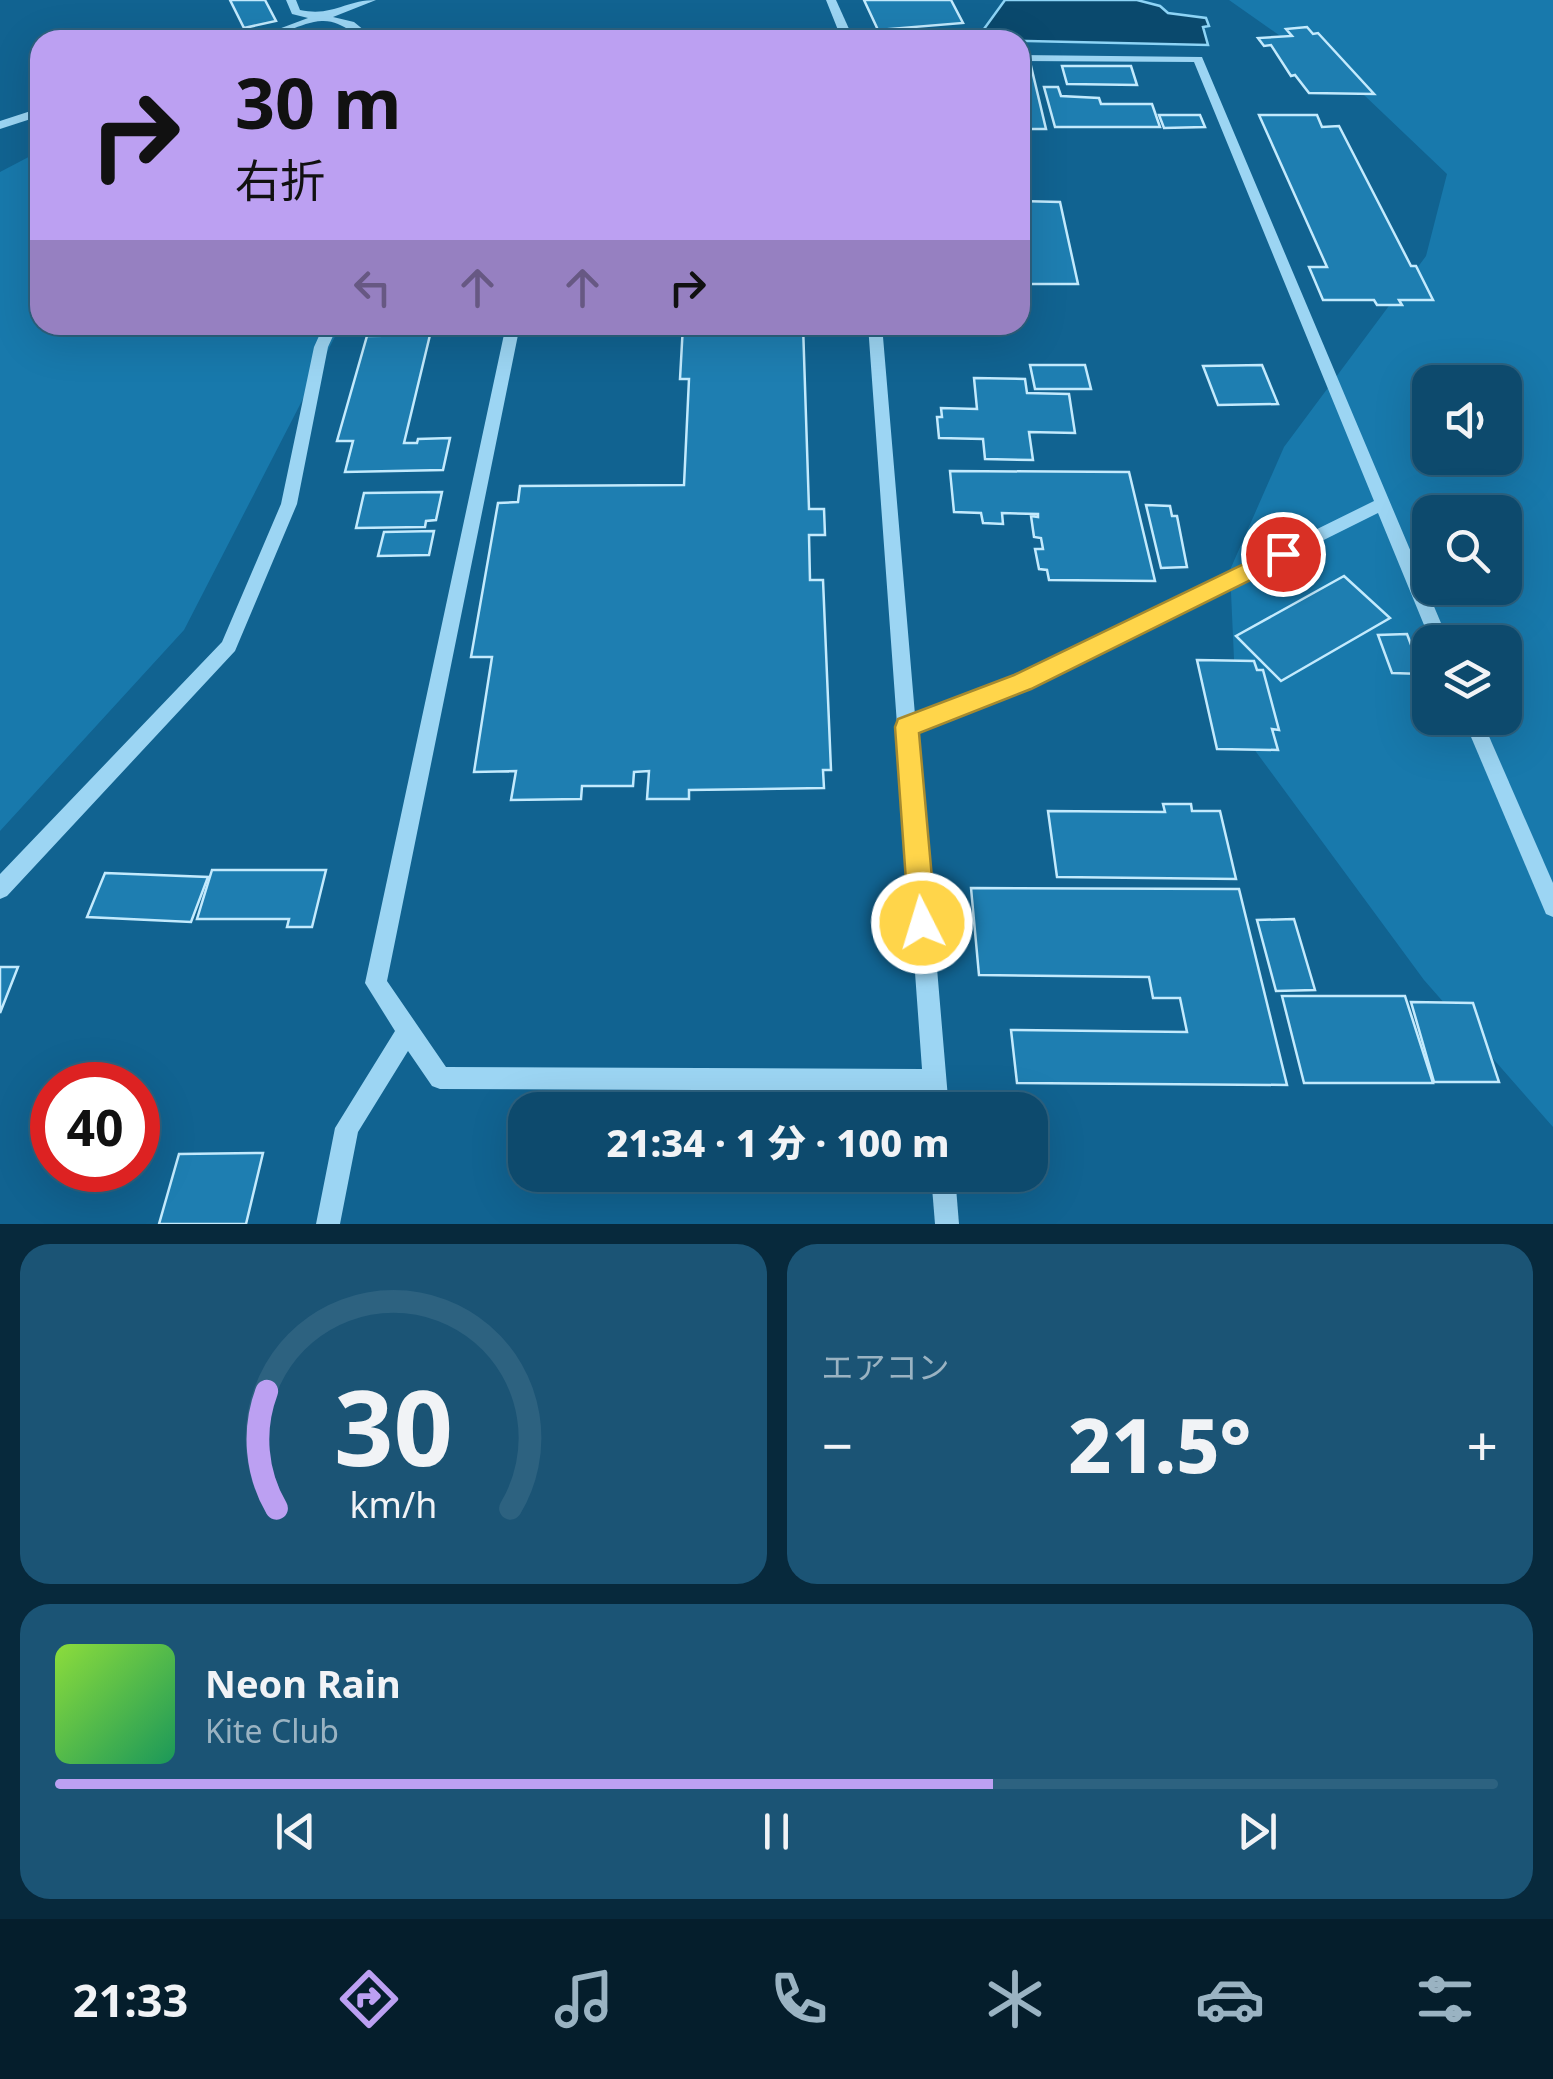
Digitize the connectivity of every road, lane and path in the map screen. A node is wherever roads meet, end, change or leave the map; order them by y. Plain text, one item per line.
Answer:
1 (291, 0) edge
2 (371, 0) edge
3 (831, 0) edge
4 (314, 19) junction
5 (283, 30) edge
6 (358, 30) edge
7 (844, 30) edge
8 (1030, 58) edge
9 (30, 115) edge
10 (0, 125) edge
11 (327, 335) edge
12 (511, 335) edge
13 (876, 335) edge
14 (1381, 506) junction
15 (1433, 625) edge
16 (907, 727) junction
17 (1479, 735) edge
18 (0, 889) edge
19 (1553, 907) edge
20 (408, 1031) junction
21 (935, 1080) junction
22 (936, 1092) edge
23 (944, 1192) edge
24 (328, 1224) edge
25 (946, 1224) edge

1 - 4 street
2 - 4 street
3 - 7 street
4 - 5 street
4 - 6 street
8 - 14 street
9 - 10 street
11 - 18 street
12 - 20 street
13 - 16 street
14 - 15 street
14 - 16 street
16 - 21 street
17 - 19 street
20 - 21 street
20 - 24 street
21 - 22 street
23 - 25 street

